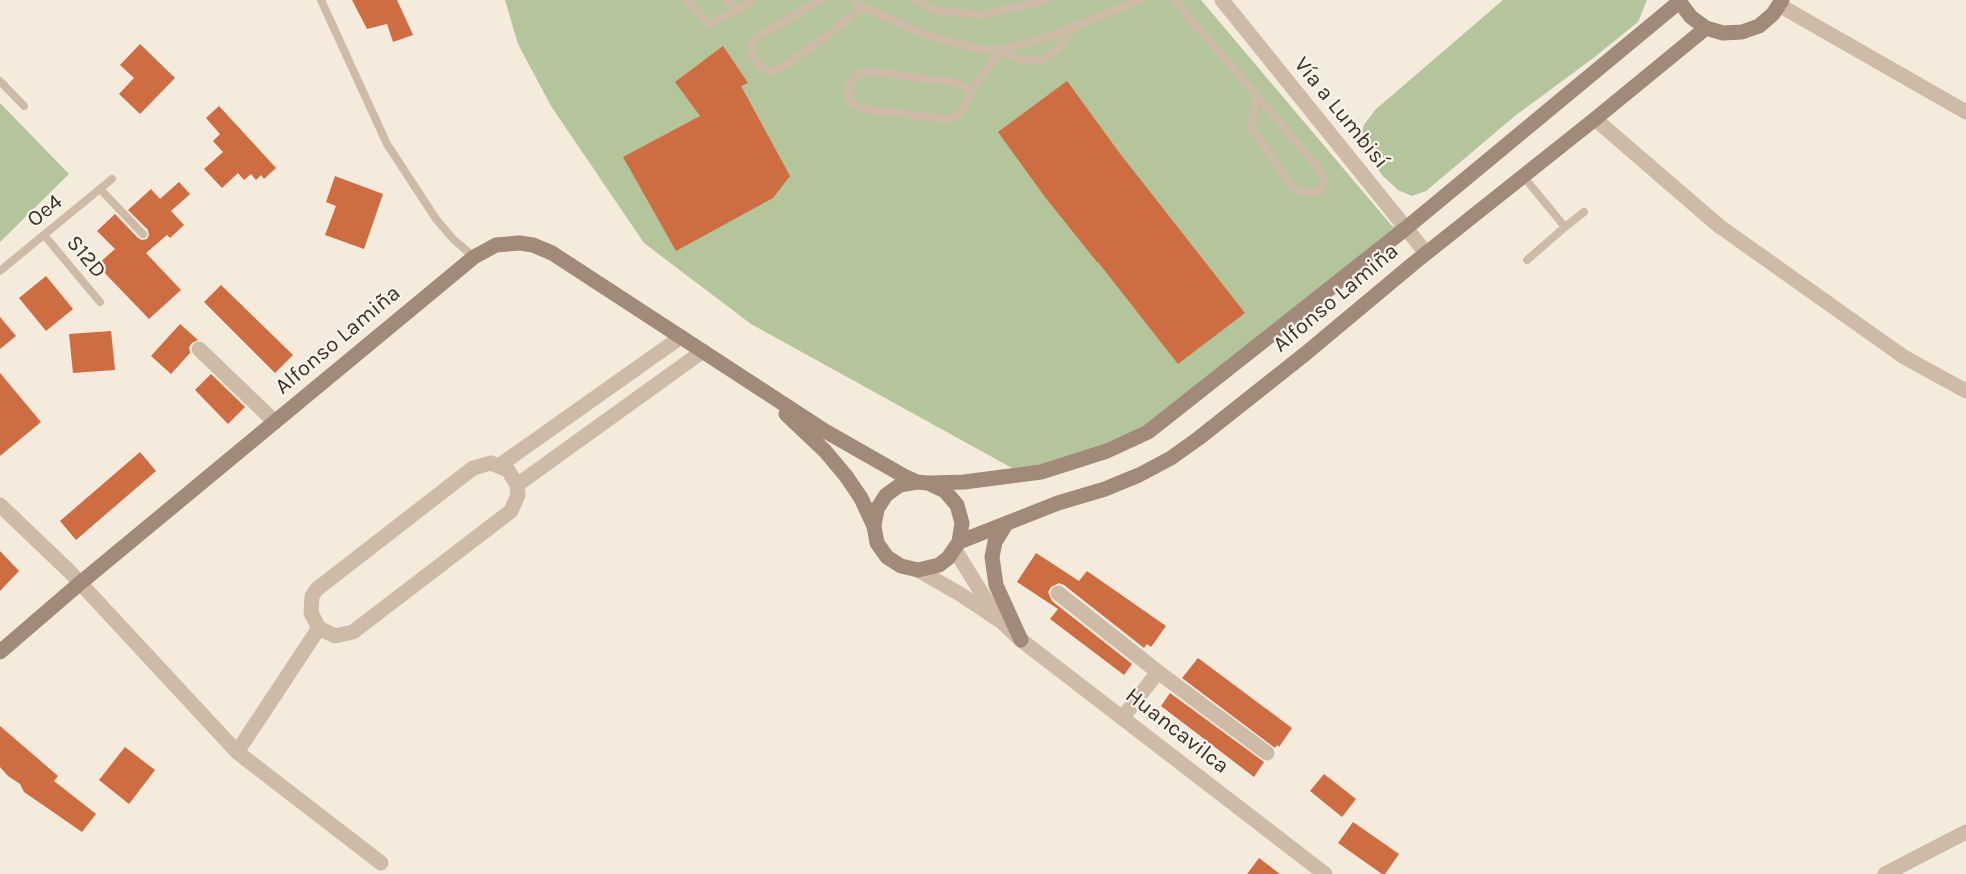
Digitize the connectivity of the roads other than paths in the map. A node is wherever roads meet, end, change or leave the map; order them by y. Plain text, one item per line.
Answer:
1 (321, 0) edge
2 (686, 0) edge
3 (727, 0) edge
4 (754, 0) edge
5 (821, 0) edge
6 (855, 0) edge
7 (915, 0) edge
8 (1047, 0) edge
9 (1140, 0) edge
10 (1174, 0) edge
11 (1222, 0) edge
12 (1679, 1) edge
13 (1780, 2) edge
14 (862, 7) junction
15 (737, 10) junction
16 (1072, 28) junction
17 (1706, 28) junction
18 (1003, 49) junction
19 (0, 81) edge
20 (972, 90) junction
21 (1257, 96) junction
22 (24, 106) dead end
23 (1966, 112) edge
24 (1595, 119) junction
25 (1523, 176) junction
26 (112, 179) dead end
27 (100, 189) junction
28 (1584, 212) dead end
29 (1565, 227) junction
30 (1405, 229) junction
31 (143, 234) dead end
32 (44, 235) junction
33 (1426, 253) junction
34 (474, 257) junction
35 (1527, 260) dead end
36 (0, 271) edge
37 (100, 302) dead end
38 (681, 337) junction
39 (199, 349) dead end
40 (703, 351) junction
41 (735, 372) junction
42 (1966, 391) edge
43 (275, 422) junction
44 (500, 465) junction
45 (922, 482) junction
46 (517, 485) junction
47 (0, 505) edge
48 (1006, 524) junction
49 (874, 526) junction
50 (957, 546) junction
51 (918, 570) junction
52 (79, 584) junction
53 (1058, 593) dead end
54 (1002, 622) junction
55 (319, 628) junction
56 (1021, 640) junction
57 (0, 652) edge
58 (1158, 672) junction
59 (1122, 718) junction
60 (237, 752) junction
61 (1267, 753) dead end
62 (1966, 832) edge
63 (381, 863) dead end
64 (1325, 874) edge
65 (1885, 874) edge

1 - 34 lane
2 - 15 lane
3 - 15 lane
4 - 15 lane
5 - 14 lane
6 - 14 lane
7 - 8 lane
9 - 16 lane
10 - 21 lane
11 - 30 street, Vía a Lumbisí
12 - 17 street
12 - 30 street, Alfonso Lamiña
13 - 17 street
13 - 23 street
14 - 18 lane
16 - 18 lane
16 - 18 lane
17 - 24 street, Alfonso Lamiña
18 - 20 lane
19 - 22 lane
20 - 20 lane
21 - 21 lane
24 - 25 street, Alfonso Lamiña
24 - 42 street
25 - 29 lane
25 - 33 street, Alfonso Lamiña
26 - 27 lane, Oe4
27 - 31 lane
27 - 32 lane, Oe4
28 - 29 lane
29 - 35 lane
30 - 33 street, Vía a Lumbisí
30 - 45 street, Alfonso Lamiña
32 - 36 lane, Oe4
32 - 37 lane, S12D
33 - 48 street, Alfonso Lamiña
34 - 38 street, Alfonso Lamiña
34 - 43 street, Alfonso Lamiña
38 - 40 street, Alfonso Lamiña
38 - 44 street
39 - 43 street
40 - 41 street, Alfonso Lamiña
40 - 46 street
41 - 45 street, Alfonso Lamiña
41 - 49 street, Alfonso Lamiña
43 - 52 street, Alfonso Lamiña
44 - 46 street
44 - 55 street
45 - 49 street
45 - 50 street
46 - 55 street
47 - 52 street
48 - 50 street, Alfonso Lamiña
48 - 56 street
49 - 51 street
50 - 51 street
50 - 54 street, Huancavilca
51 - 54 street, Huancavilca
52 - 57 street, Alfonso Lamiña
52 - 60 street
53 - 58 street
54 - 56 street, Huancavilca
55 - 60 street
56 - 59 street, Huancavilca
58 - 59 street
58 - 61 street
59 - 64 street, Huancavilca
60 - 63 street
62 - 65 street

